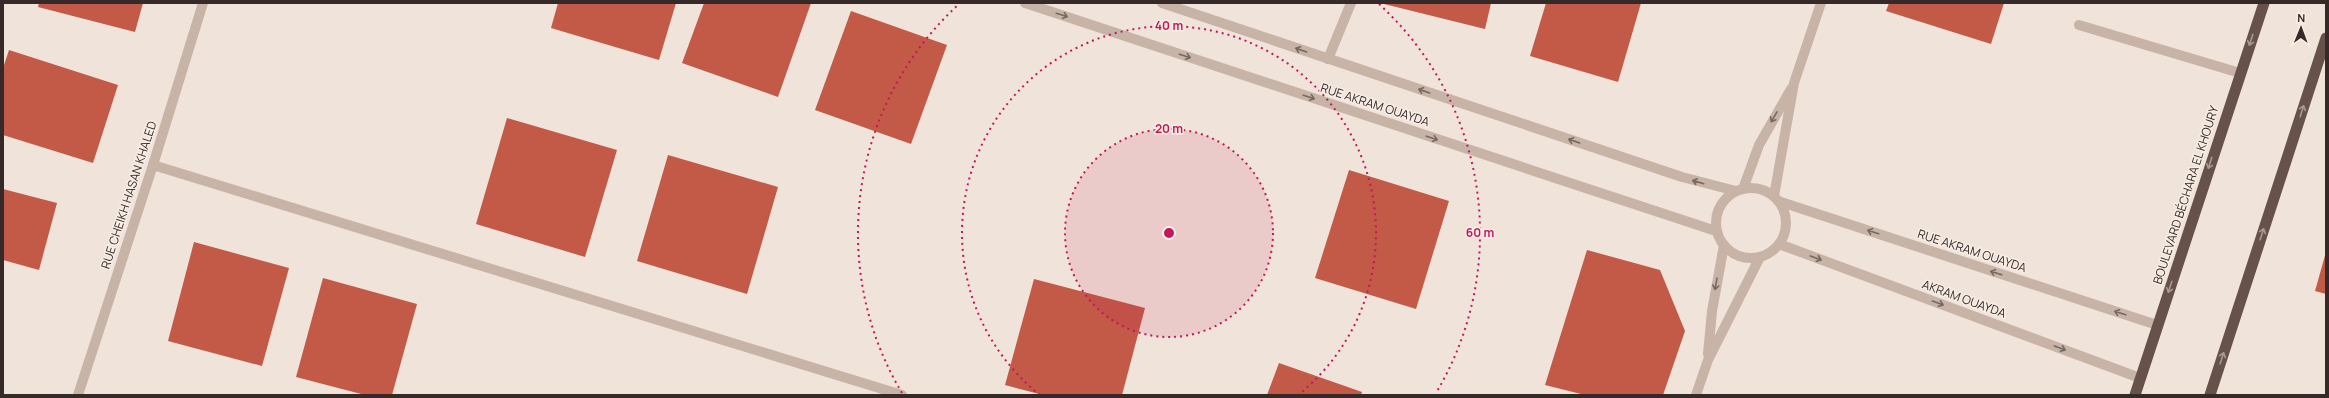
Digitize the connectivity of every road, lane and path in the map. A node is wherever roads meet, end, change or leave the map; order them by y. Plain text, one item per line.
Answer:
1 (203, 3) edge
2 (1025, 3) edge
3 (1162, 3) edge
4 (1351, 3) edge
5 (1821, 3) edge
6 (2264, 3) edge
7 (2079, 25) dead end
8 (2326, 38) edge
9 (1328, 59) junction
10 (2240, 73) junction
11 (1794, 84) junction
12 (153, 165) junction
13 (1740, 190) junction
14 (1776, 198) junction
15 (1716, 232) junction
16 (1780, 244) junction
17 (1724, 245) junction
18 (1760, 257) junction
19 (2157, 325) junction
20 (1708, 360) junction
21 (2140, 378) junction
22 (78, 395) edge
23 (902, 395) edge
24 (1696, 395) edge
25 (2135, 395) edge
26 (2210, 395) edge

1 - 12 street, RUE CHEIKH HASAN KHALED
2 -> 15 street, RUE AKRAM OUAYDA
9 -> 3 street
4 - 9 street
5 - 11 street
6 -> 10 highway, BOULEVARD BÉCHARA EL KHOURY
7 - 10 street
26 -> 8 highway
13 -> 9 street
10 -> 19 highway, BOULEVARD BÉCHARA EL KHOURY
11 -> 13 street
11 - 14 street
12 - 22 street, RUE CHEIKH HASAN KHALED
12 - 23 street
13 - 14 street
13 - 15 street
14 - 16 street
19 -> 14 street, RUE AKRAM OUAYDA
15 - 17 street
16 - 18 street
16 -> 21 street, AKRAM OUAYDA
17 - 18 street
17 -> 20 street
18 - 20 street
19 - 21 highway, BOULEVARD BÉCHARA EL KHOURY
20 - 24 street
21 - 25 highway, BOULEVARD BÉCHARA EL KHOURY

